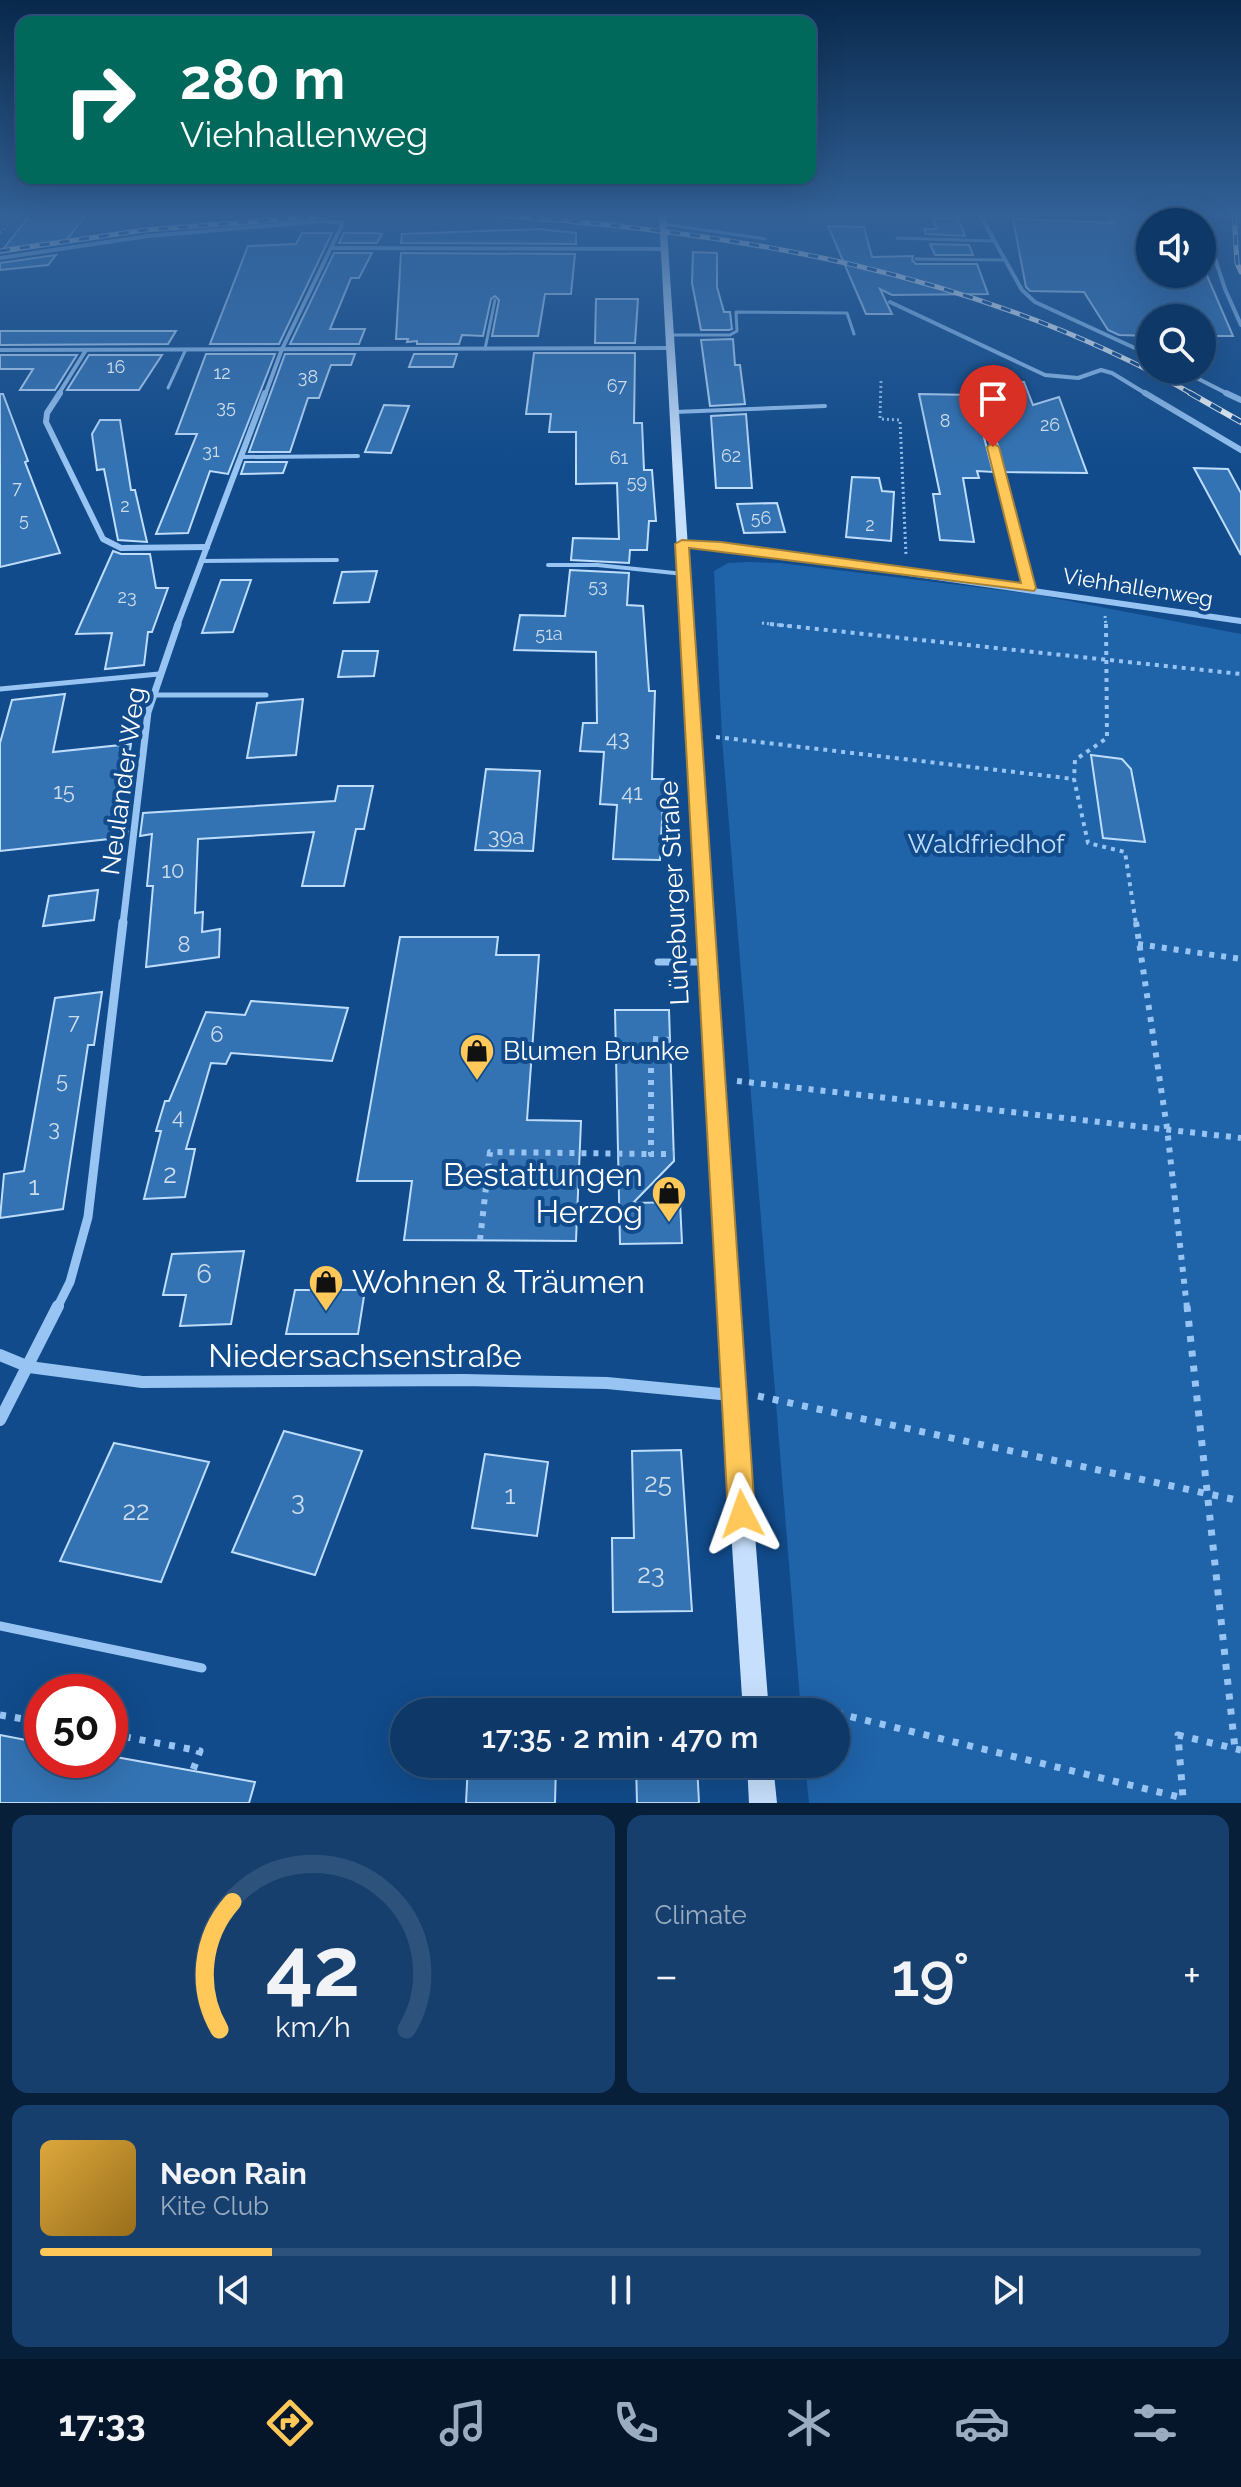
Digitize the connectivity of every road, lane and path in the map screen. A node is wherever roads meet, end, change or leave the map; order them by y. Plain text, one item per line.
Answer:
1 (307, 299) edge
2 (667, 299) edge
3 (1032, 299) edge
4 (1230, 299) edge
5 (495, 300) dead end
6 (890, 302) dead end
7 (1241, 325) edge
8 (854, 334) dead end
9 (669, 335) junction
10 (670, 348) junction
11 (186, 349) junction
12 (282, 349) junction
13 (485, 349) junction
14 (1136, 349) edge
15 (0, 350) edge
16 (86, 350) junction
17 (881, 381) dead end
18 (1209, 384) edge
19 (168, 388) dead end
20 (978, 390) dead end
21 (1241, 400) edge
22 (825, 406) dead end
23 (674, 412) junction
24 (1241, 450) edge
25 (358, 456) dead end
26 (241, 457) junction
27 (682, 544) junction
28 (207, 547) junction
29 (337, 560) dead end
30 (202, 561) junction
31 (548, 565) dead end
32 (908, 572) junction
33 (684, 574) junction
34 (1029, 588) junction
35 (1101, 599) junction
36 (1241, 621) edge
37 (762, 623) dead end
38 (1108, 660) junction
39 (159, 674) junction
40 (1241, 674) edge
41 (0, 689) edge
42 (153, 695) junction
43 (266, 695) dead end
44 (695, 735) junction
45 (1074, 779) junction
46 (1138, 944) junction
47 (1241, 959) edge
48 (658, 962) dead end
49 (707, 962) junction
50 (670, 1040) dead end
51 (715, 1080) junction
52 (1167, 1128) junction
53 (1241, 1138) edge
54 (651, 1154) junction
55 (674, 1154) dead end
56 (480, 1240) dead end
57 (0, 1355) edge
58 (29, 1367) junction
59 (733, 1395) junction
60 (0, 1420) edge
61 (1209, 1495) junction
62 (1241, 1501) edge
63 (0, 1626) edge
64 (202, 1668) dead end
65 (755, 1698) edge
66 (0, 1715) edge
67 (850, 1716) edge
68 (24, 1719) edge
69 (128, 1737) edge
70 (1238, 1749) edge
71 (193, 1770) dead end
72 (761, 1778) edge
73 (763, 1803) edge

1 - 12 street, Neulander Weg
2 - 9 main road, Lüneburger Straße
3 - 14 street
4 - 7 street
5 - 13 lane
6 - 24 street
8 - 9 lane
9 - 10 main road, Lüneburger Straße
10 - 13 street
10 - 23 main road, Lüneburger Straße
11 - 12 street
11 - 16 street
11 - 19 lane
12 - 13 street
12 - 26 street, Neulander Weg
15 - 16 street
16 - 28 street
17 - 32 path
18 - 21 street
20 - 34 street, Viehhallenweg
22 - 23 lane
23 - 27 main road, Lüneburger Straße
25 - 26 lane
26 - 28 street, Neulander Weg
27 - 32 street, Viehhallenweg
27 - 33 main road, Lüneburger Straße
28 - 30 street, Neulander Weg
29 - 30 lane
30 - 39 street, Neulander Weg
31 - 33 lane
32 - 34 street, Viehhallenweg
33 - 44 main road, Lüneburger Straße
34 - 35 street, Viehhallenweg
35 - 36 street, Viehhallenweg
35 - 38 path
37 - 38 path
38 - 40 path
38 - 45 path
39 - 41 lane
39 - 42 street, Neulander Weg
42 - 43 lane
42 - 58 street, Neulander Weg
44 - 45 path
44 - 49 main road, Lüneburger Straße
45 - 46 path
46 - 47 path
46 - 52 path
48 - 49 lane
49 - 51 main road, Lüneburger Straße
50 - 54 path
51 - 52 path
51 - 59 main road, Lüneburger Straße
52 - 53 path
52 - 61 path
54 - 55 path
54 - 56 path
57 - 58 street, Niedersachsenstraße
58 - 59 street, Niedersachsenstraße
58 - 60 street, Neulander Weg
59 - 61 path
59 - 65 main road, Lüneburger Straße
61 - 62 path
61 - 70 path
63 - 64 lane
66 - 68 path
67 - 70 path
69 - 71 path
72 - 73 main road

